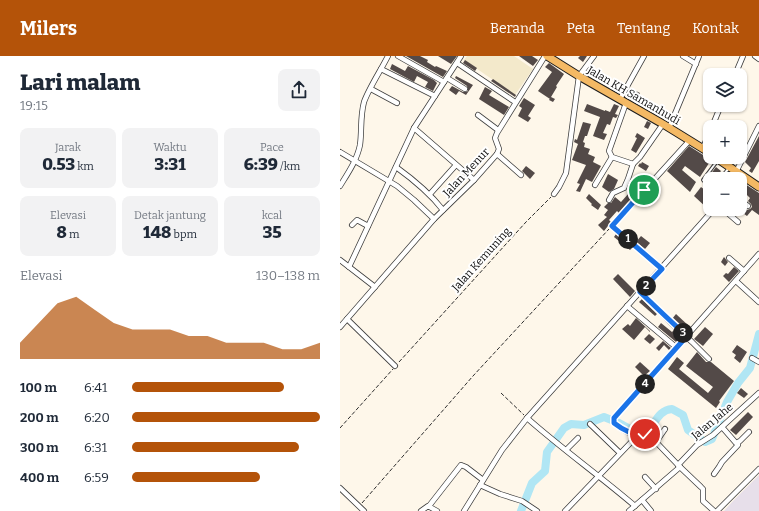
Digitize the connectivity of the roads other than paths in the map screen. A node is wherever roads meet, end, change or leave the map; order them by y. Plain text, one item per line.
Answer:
1 (388, 56) edge
2 (398, 56) edge
3 (461, 56) edge
4 (546, 56) edge
5 (594, 56) edge
6 (644, 56) edge
7 (683, 56) edge
8 (699, 56) edge
9 (743, 56) edge
10 (756, 56) edge
11 (557, 59) edge
12 (759, 59) edge
13 (456, 63) junction
14 (696, 64) junction
15 (737, 68) edge
16 (381, 69) junction
17 (579, 76) junction
18 (445, 80) junction
19 (371, 89) junction
20 (465, 89) dead end
21 (434, 96) junction
22 (620, 99) junction
23 (516, 102) junction
24 (397, 103) dead end
25 (626, 103) junction
26 (478, 115) dead end
27 (666, 126) junction
28 (759, 126) edge
29 (414, 128) junction
30 (498, 130) junction
31 (757, 135) edge
32 (690, 140) junction
33 (703, 148) edge
34 (340, 152) edge
35 (497, 154) junction
36 (612, 157) junction
37 (355, 161) junction
38 (632, 164) junction
39 (726, 164) edge
40 (456, 165) junction
41 (396, 167) junction
42 (730, 167) junction
43 (726, 172) edge
44 (735, 172) edge
45 (741, 172) edge
46 (521, 175) dead end
47 (474, 180) junction
48 (747, 180) edge
49 (389, 181) junction
50 (595, 185) dead end
51 (340, 186) edge
52 (759, 187) edge
53 (430, 194) junction
54 (554, 194) road end
55 (609, 200) dead end
56 (443, 210) junction
57 (708, 216) edge
58 (732, 216) edge
59 (434, 219) junction
60 (738, 222) dead end
61 (352, 225) dead end
62 (368, 226) junction
63 (759, 254) edge
64 (729, 258) dead end
65 (340, 260) edge
66 (349, 266) junction
67 (662, 269) junction
68 (744, 271) junction
69 (736, 281) junction
70 (374, 287) junction
71 (640, 292) junction
72 (759, 302) edge
73 (627, 306) junction
74 (347, 320) junction
75 (340, 327) edge
76 (687, 336) junction
77 (677, 348) junction
78 (752, 358) dead end
79 (709, 359) dead end
80 (759, 362) edge
81 (395, 366) road end
82 (759, 393) edge
83 (527, 418) junction
84 (590, 424) dead end
85 (722, 426) junction
86 (664, 429) dead end
87 (749, 432) dead end
88 (637, 436) junction
89 (578, 438) dead end
90 (656, 442) junction
91 (738, 443) junction
92 (566, 450) junction
93 (620, 453) junction
94 (678, 465) junction
95 (759, 469) edge
96 (714, 474) dead end
97 (599, 476) junction
98 (645, 477) dead end
99 (481, 483) junction
100 (340, 488) edge
101 (656, 489) junction
102 (642, 500) junction
103 (429, 506) junction
104 (635, 506) junction
105 (568, 510) edge
106 (364, 511) edge
107 (421, 511) edge
108 (436, 511) edge
109 (464, 511) edge
110 (537, 511) edge
111 (629, 511) edge
112 (651, 511) edge
113 (714, 511) edge
114 (717, 511) edge

1 - 16 street
2 - 18 street
3 - 13 street
4 - 11 main road, Jalan KH Samanhudi
4 - 23 street
5 - 17 street
6 - 22 street
7 - 14 street
8 - 14 street
9 - 15 street
10 - 12 street
11 - 17 main road, Jalan KH Samanhudi
13 - 18 street
13 - 23 street
14 - 27 street
16 - 19 street
16 - 21 street
17 - 22 main road, Jalan KH Samanhudi
17 - 54 street
18 - 20 street
18 - 21 street
19 - 24 street
19 - 37 street
21 - 29 street
22 - 25 main road, Jalan KH Samanhudi
23 - 30 street
25 - 27 main road, Jalan KH Samanhudi
25 - 36 street
26 - 30 street
27 - 32 main road, Jalan KH Samanhudi
27 - 38 street
28 - 31 street
29 - 40 street
29 - 41 street
30 - 35 street, Jalan Menur
31 - 45 street
32 - 33 main road, Jalan KH Samanhudi
32 - 67 street
34 - 37 street
35 - 46 street
35 - 47 street, Jalan Menur
36 - 38 street
36 - 50 street
37 - 49 street
37 - 51 street
38 - 55 street
39 - 42 main road
40 - 47 street
40 - 53 street
41 - 49 street
41 - 53 street
42 - 43 lane
42 - 44 main road
47 - 56 street, Jalan Menur
48 - 52 main road
49 - 59 street
49 - 62 street
53 - 56 street
56 - 59 street, Jalan Menur
57 - 67 street
58 - 60 street
59 - 70 street, Jalan Menur
61 - 62 street
62 - 66 street
63 - 68 street
64 - 68 street
65 - 66 street
66 - 70 street
67 - 71 street
68 - 69 street
69 - 72 street
69 - 76 street
70 - 74 street, Jalan Menur
71 - 73 street
71 - 76 street
73 - 77 street
73 - 83 street
74 - 75 street, Jalan Menur
74 - 81 street
76 - 77 street
76 - 79 street
77 - 88 street
78 - 80 street
82 - 85 street, Jalan Jahe
83 - 92 street
83 - 99 street
84 - 93 street
85 - 91 street
85 - 94 street, Jalan Jahe
86 - 90 street
87 - 91 street
88 - 90 street
88 - 93 street
89 - 92 street
90 - 94 street
91 - 96 street
92 - 97 street
93 - 97 street
94 - 101 street, Jalan Jahe
94 - 113 street
95 - 114 street
97 - 104 street
97 - 105 street
98 - 101 street
99 - 103 street
99 - 109 street
99 - 110 street
100 - 106 street
101 - 102 street, Jalan Jahe
102 - 104 street, Jalan Jahe
102 - 112 street
103 - 107 street
103 - 108 street
104 - 111 street, Jalan Jahe

